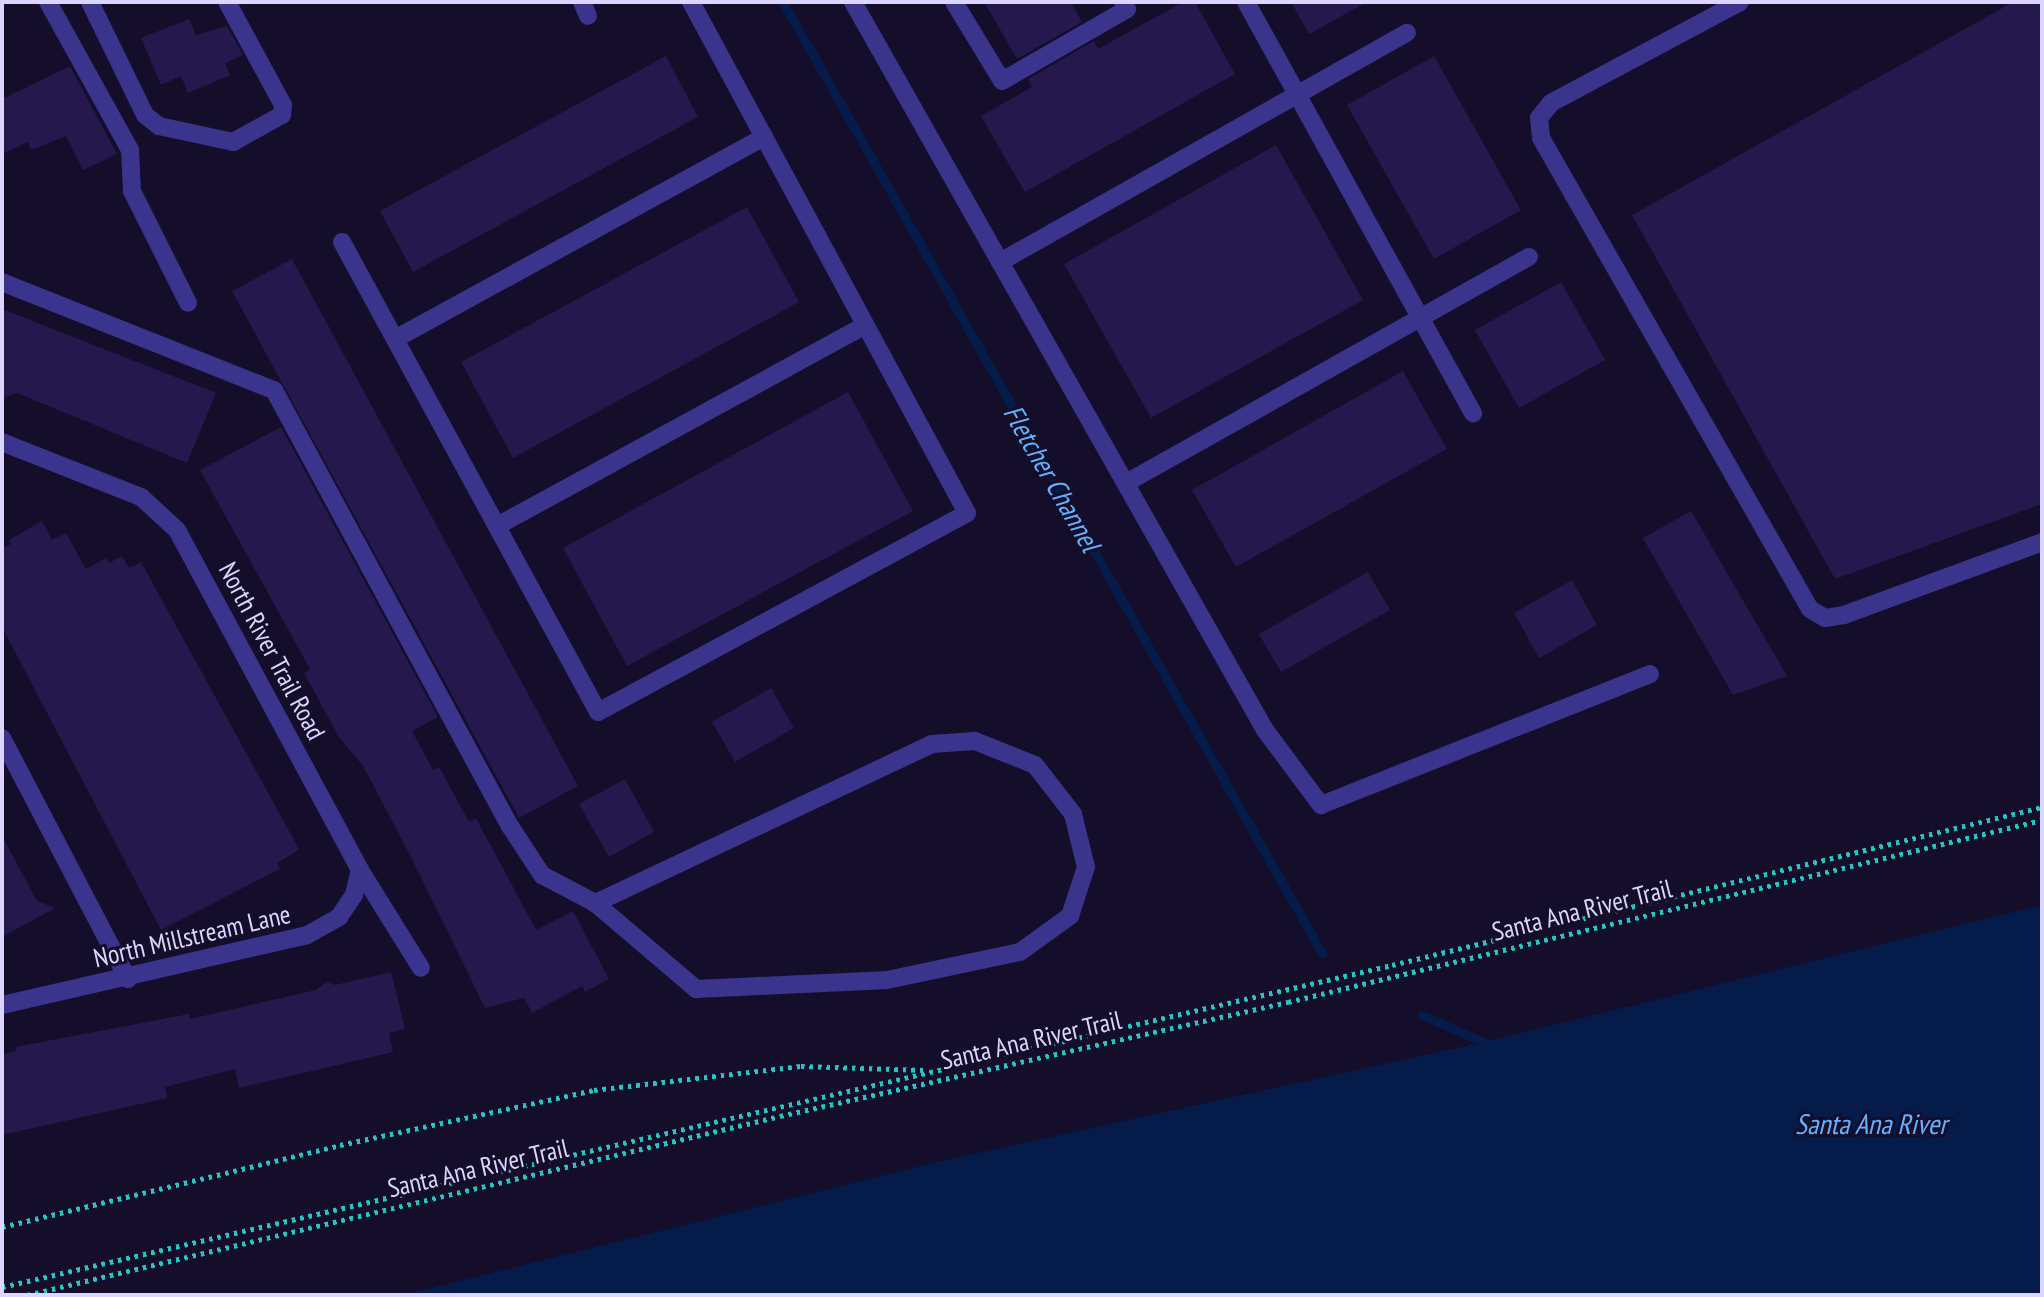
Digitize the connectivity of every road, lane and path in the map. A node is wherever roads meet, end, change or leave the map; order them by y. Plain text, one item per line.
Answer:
1 (48, 2) edge
2 (90, 2) edge
3 (227, 2) edge
4 (691, 2) edge
5 (853, 2) edge
6 (954, 2) edge
7 (1123, 2) edge
8 (1246, 2) edge
9 (1740, 2) edge
10 (1407, 33) dead end
11 (1297, 95) junction
12 (764, 137) junction
13 (342, 242) dead end
14 (1529, 257) dead end
15 (1000, 262) junction
16 (2, 282) edge
17 (188, 303) dead end
18 (1421, 320) junction
19 (865, 325) junction
20 (395, 339) junction
21 (1473, 414) dead end
22 (2, 442) edge
23 (1126, 483) junction
24 (497, 526) junction
25 (2042, 542) edge
26 (1650, 674) dead end
27 (2, 738) edge
28 (2042, 807) edge
29 (2042, 820) edge
30 (360, 870) junction
31 (595, 903) junction
32 (421, 968) dead end
33 (128, 979) junction
34 (2, 1005) edge
35 (932, 1070) junction
36 (2, 1227) edge
37 (2, 1287) edge
38 (27, 1295) edge

1 - 17 street
2 - 3 street
4 - 12 street
5 - 15 street
6 - 7 street
8 - 11 street
9 - 25 street
10 - 11 street
11 - 15 street
11 - 18 street
12 - 19 street
12 - 20 street
13 - 20 street
14 - 18 street
15 - 23 street
16 - 31 street
18 - 21 street
18 - 23 street
19 - 24 street
19 - 24 street
20 - 24 street
22 - 30 street, North River Trail Road
23 - 26 street
27 - 33 street
28 - 35 path
29 - 38 path, Santa Ana River Trail
30 - 32 street, North River Trail Road
30 - 33 street, North Millstream Lane
31 - 31 street
33 - 34 street, North Millstream Lane
35 - 36 path
35 - 37 path

